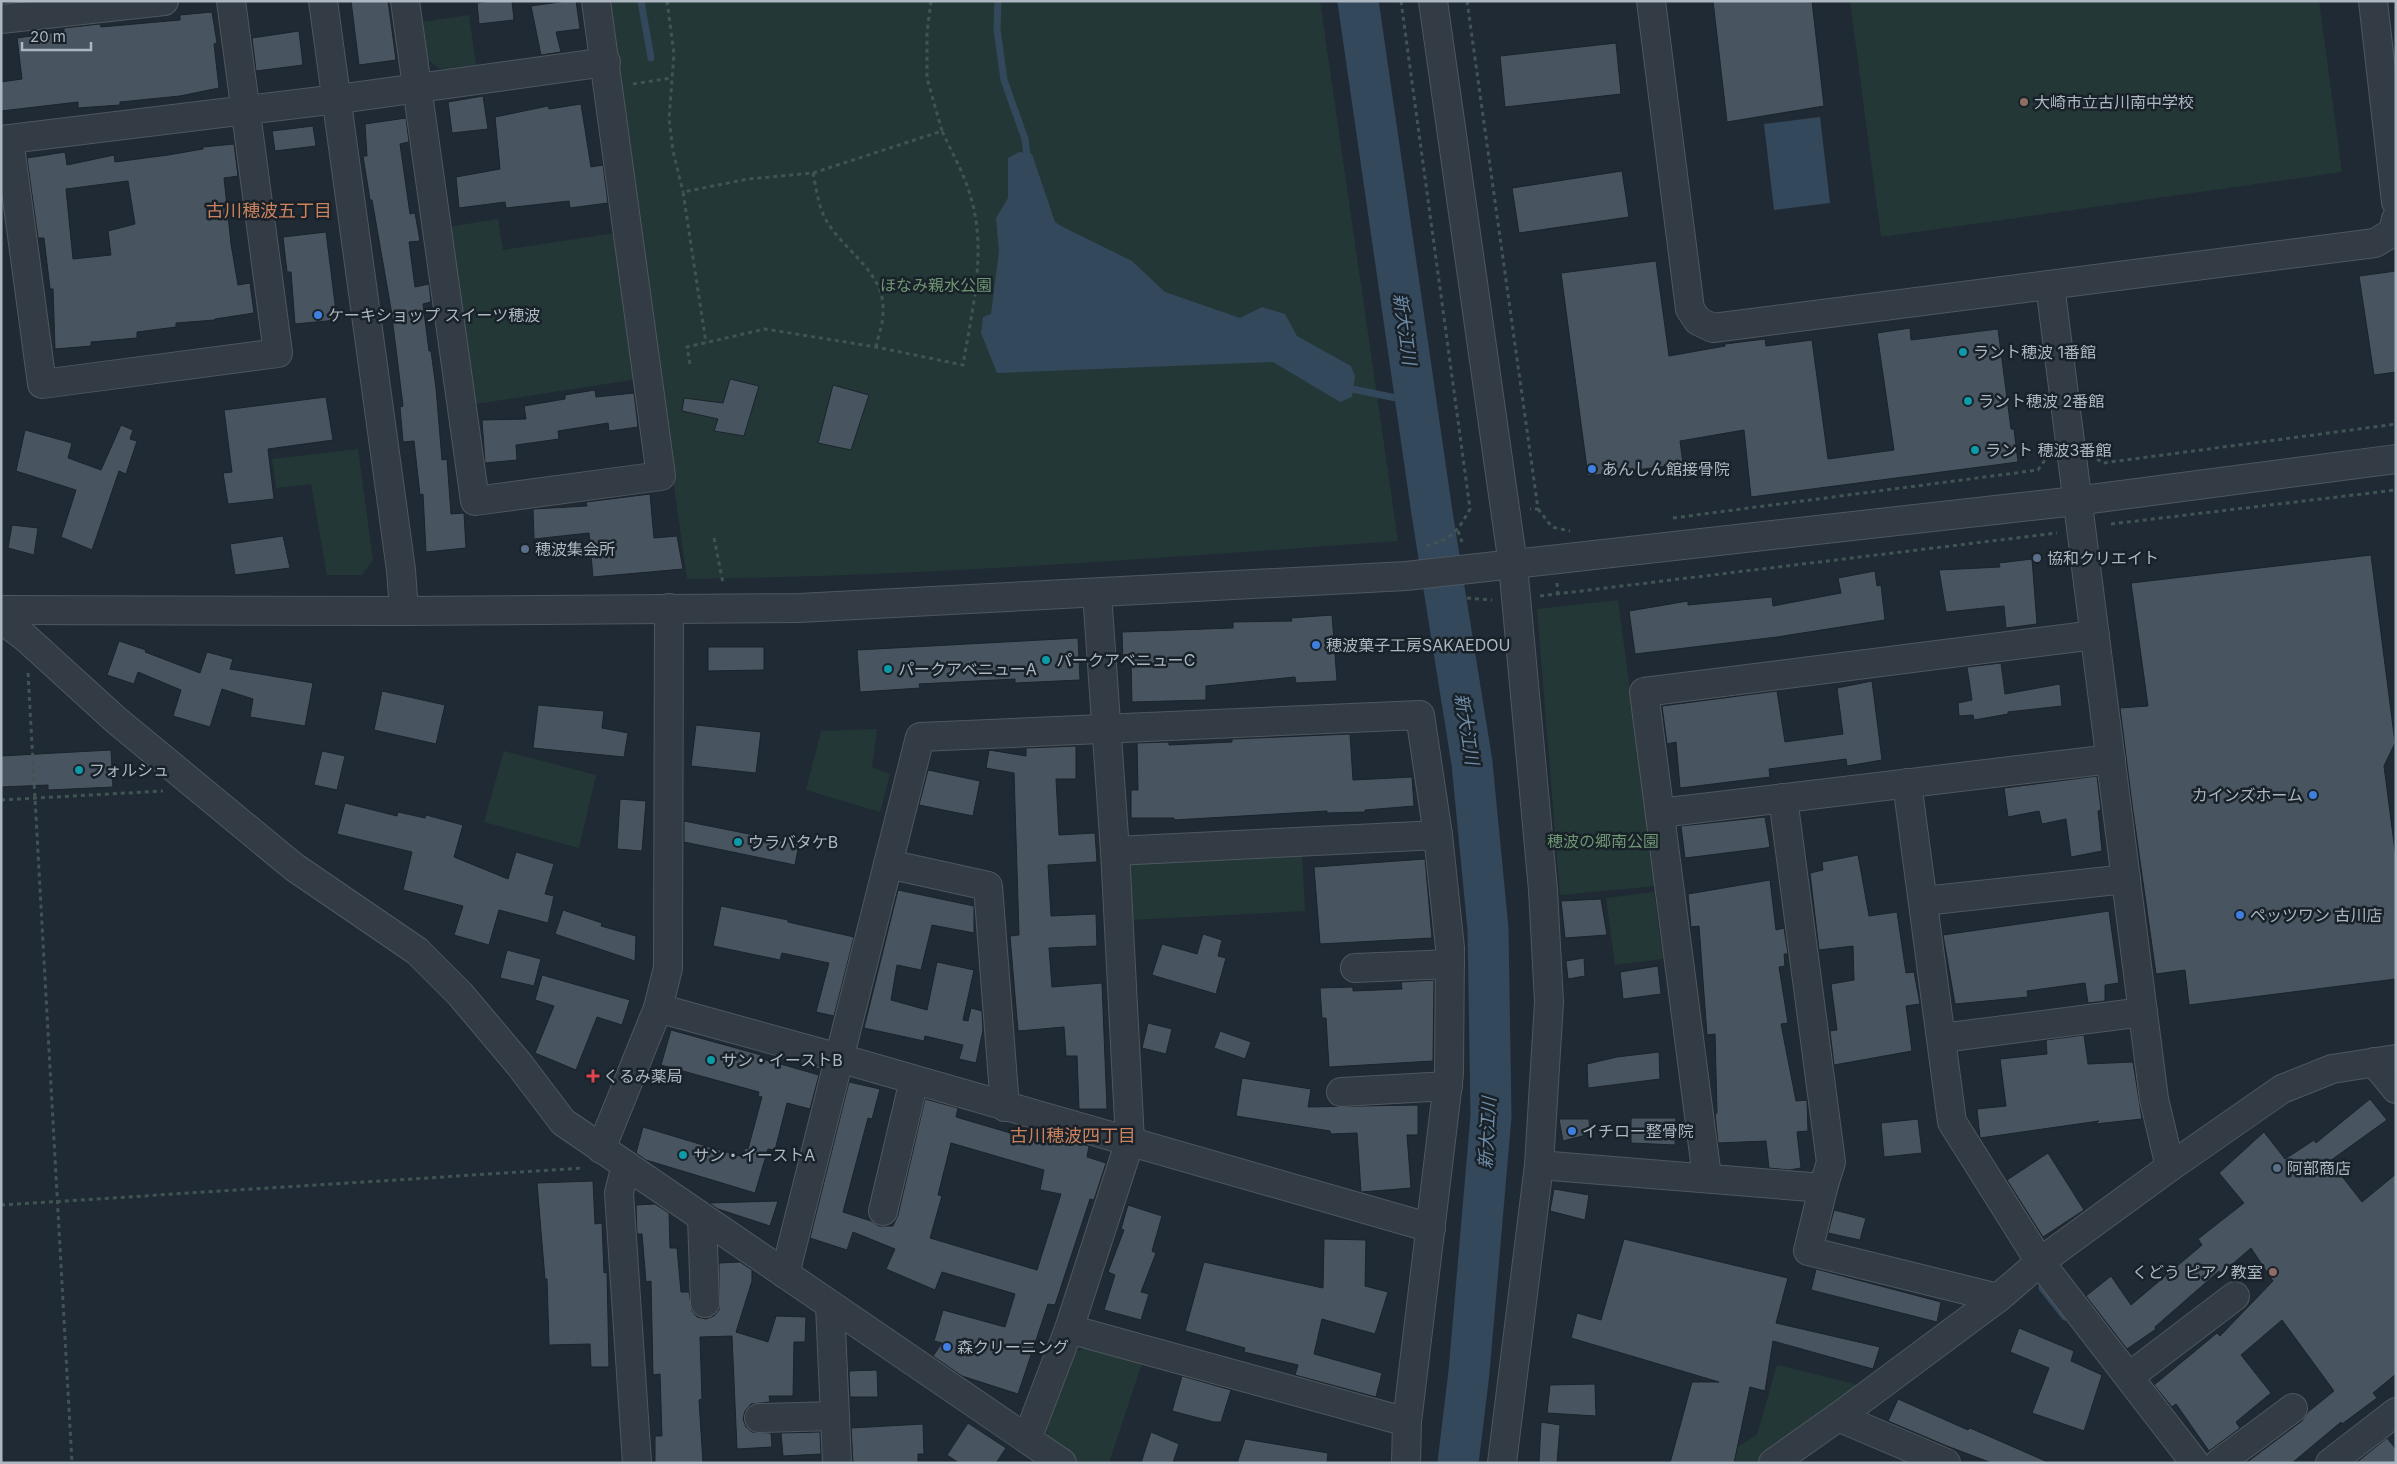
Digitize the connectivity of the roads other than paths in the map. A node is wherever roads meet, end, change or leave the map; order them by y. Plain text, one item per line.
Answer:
1 (164, 1) edge
2 (231, 1) edge
3 (323, 1) edge
4 (405, 1) edge
5 (596, 1) edge
6 (1433, 1) edge
7 (1651, 1) edge
8 (2373, 1) edge
9 (1, 19) edge
10 (606, 62) junction
11 (416, 88) junction
12 (337, 99) junction
13 (246, 110) junction
14 (5, 139) edge
15 (2396, 202) edge
16 (2396, 219) edge
17 (2050, 285) junction
18 (2396, 459) edge
19 (2076, 501) junction
20 (1513, 565) junction
21 (1097, 593) junction
22 (669, 608) junction
23 (1, 610) edge
24 (404, 611) junction
25 (1, 619) edge
26 (2095, 635) junction
27 (1107, 730) junction
28 (2112, 759) junction
29 (1907, 783) junction
30 (1783, 798) junction
31 (1660, 813) junction
32 (1438, 835) junction
33 (1116, 851) junction
34 (888, 864) junction
35 (2126, 879) junction
36 (1924, 901) junction
37 (1450, 964) junction
38 (1355, 968) dead end
39 (658, 1008) junction
40 (2143, 1012) junction
41 (1942, 1038) junction
42 (840, 1058) junction
43 (2385, 1060) edge
44 (914, 1080) junction
45 (1448, 1086) junction
46 (2396, 1089) edge
47 (1341, 1092) dead end
48 (1005, 1107) junction
49 (1130, 1141) junction
50 (602, 1149) junction
51 (626, 1165) junction
52 (1539, 1165) junction
53 (2170, 1167) junction
54 (1706, 1177) junction
55 (1824, 1188) junction
56 (883, 1211) dead end
57 (702, 1218) junction
58 (1431, 1228) junction
59 (2040, 1262) junction
60 (785, 1274) junction
61 (2235, 1296) dead end
62 (1998, 1298) junction
63 (705, 1303) dead end
64 (830, 1305) junction
65 (1069, 1329) junction
66 (2130, 1376) junction
67 (2293, 1408) dead end
68 (2396, 1412) edge
69 (835, 1416) junction
70 (759, 1418) dead end
71 (1838, 1418) junction
72 (1407, 1422) junction
73 (1814, 1432) junction
74 (1028, 1439) junction
75 (637, 1463) edge
76 (837, 1463) edge
77 (1062, 1463) edge
78 (1406, 1463) edge
79 (1502, 1463) edge
80 (1773, 1463) edge
81 (1808, 1463) edge
82 (1946, 1463) edge
83 (2195, 1463) edge
84 (2219, 1463) edge
85 (2330, 1463) edge

1 - 9 street
2 - 13 street
3 - 12 street
4 - 11 street
5 - 10 street
6 - 20 street
7 - 17 street
8 - 15 street
10 - 11 street
10 - 11 street
11 - 12 street
12 - 13 street
12 - 24 street
13 - 14 street
13 - 14 street
16 - 17 street
17 - 19 street
18 - 19 street
19 - 20 street
19 - 26 street
20 - 21 street
20 - 52 street
21 - 22 street
21 - 27 street
22 - 24 street
22 - 39 street
23 - 24 street
25 - 50 street
26 - 28 street
26 - 31 street
27 - 32 street
27 - 33 street
27 - 34 street
28 - 29 street
28 - 35 street
29 - 30 street
29 - 36 street
30 - 31 street
30 - 55 street
31 - 54 street
32 - 33 street
32 - 37 street
33 - 49 street
34 - 42 street
34 - 48 street
35 - 36 street
35 - 40 street
36 - 41 street
37 - 38 street
37 - 45 street
39 - 42 street
39 - 50 street
40 - 41 street
40 - 53 street
41 - 59 street
42 - 44 street
42 - 60 street
43 - 46 street
43 - 53 street
44 - 48 street
44 - 56 street
45 - 47 street
45 - 58 street
48 - 49 street
49 - 58 street
49 - 65 street
50 - 51 street
51 - 57 street
51 - 75 street
52 - 54 street
52 - 79 street
53 - 59 street
54 - 55 street
55 - 62 street
57 - 60 street
57 - 63 street
58 - 72 street
59 - 62 street
59 - 66 street
60 - 64 street
61 - 66 street
62 - 71 street
64 - 69 street
64 - 74 street
65 - 72 street
65 - 74 street
66 - 83 street
67 - 84 street
68 - 85 street
69 - 70 street
69 - 76 street
71 - 73 street
71 - 82 street
72 - 78 street
73 - 80 street
73 - 81 street
74 - 77 street

